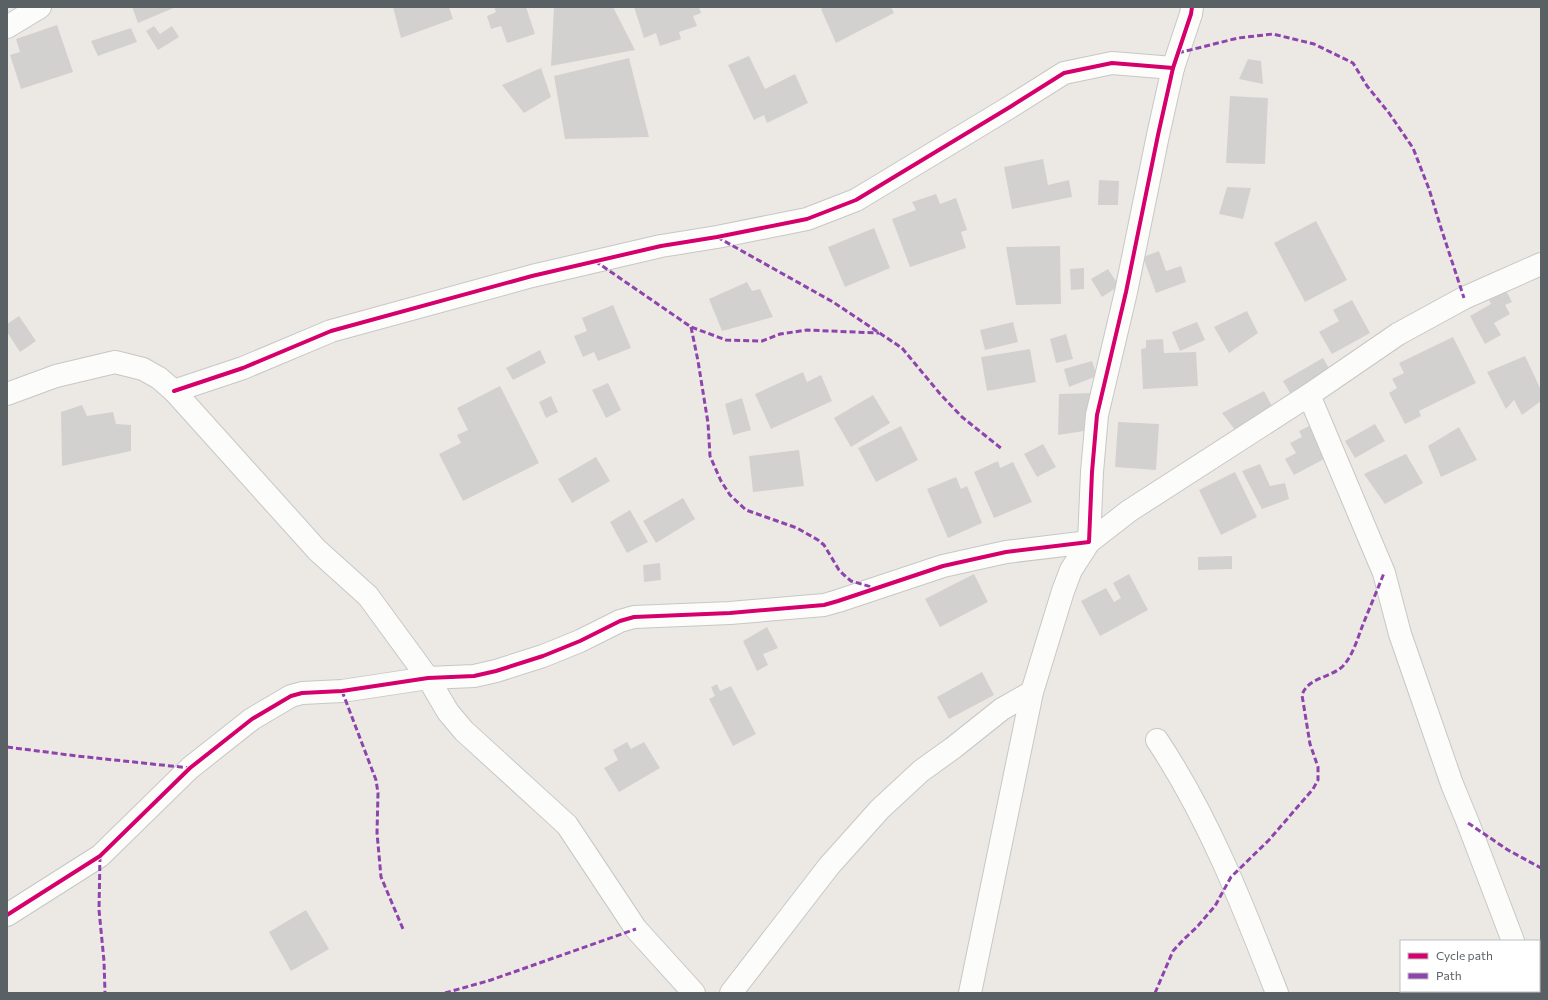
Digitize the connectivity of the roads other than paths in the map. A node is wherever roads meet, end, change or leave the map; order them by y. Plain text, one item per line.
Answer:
1 (40, 7) edge
2 (1192, 7) edge
3 (7, 27) edge
4 (1173, 68) junction
5 (1541, 264) edge
6 (174, 391) junction
7 (7, 394) edge
8 (1309, 395) junction
9 (1089, 542) junction
10 (428, 678) junction
11 (1032, 692) junction
12 (1157, 740) dead end
13 (7, 915) edge
14 (1513, 940) edge
15 (694, 993) edge
16 (731, 993) edge
17 (970, 993) edge
18 (1277, 993) edge

1 - 3 street
2 - 4 street
4 - 6 street
4 - 9 street
5 - 8 street
6 - 7 street
6 - 10 street
8 - 9 street
8 - 14 street
9 - 10 street
9 - 11 street
10 - 13 street
10 - 15 street
11 - 16 street
11 - 17 street
12 - 18 street

